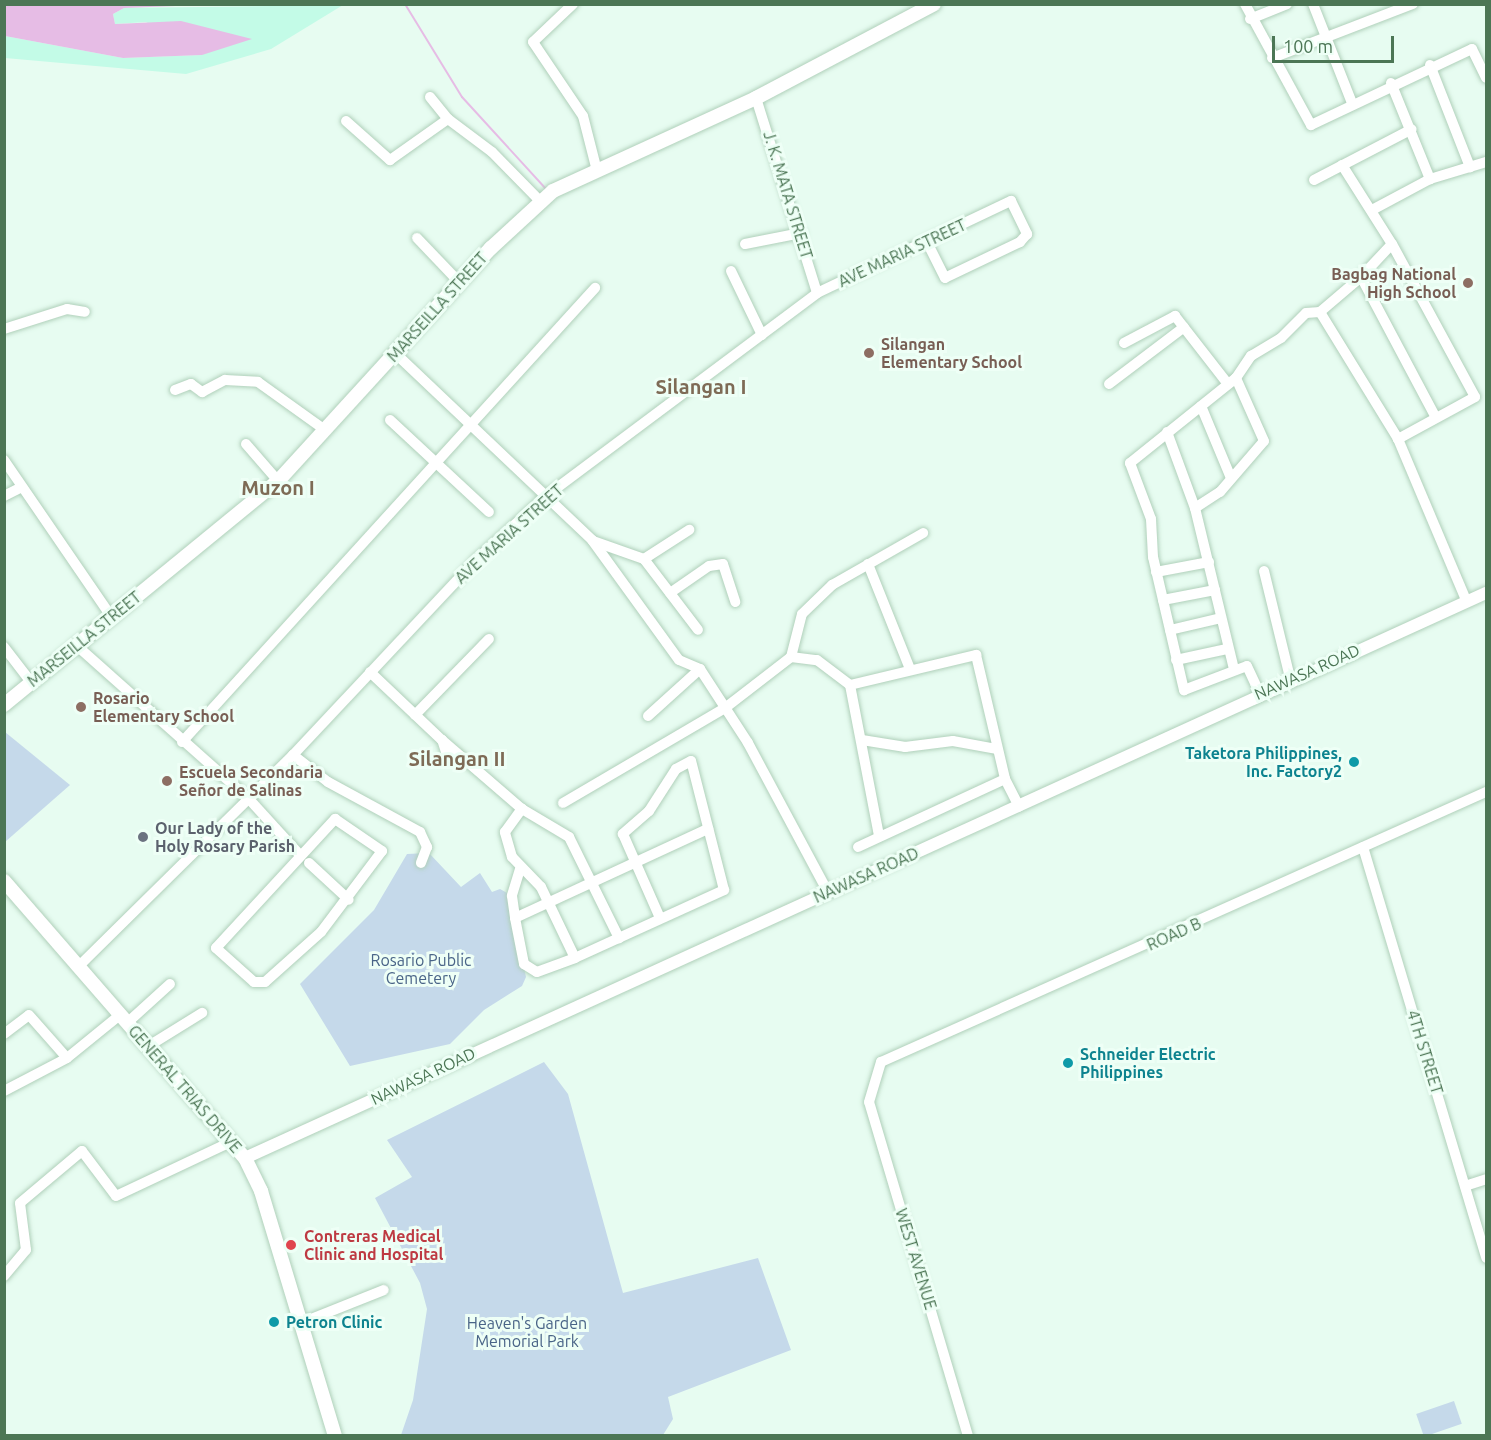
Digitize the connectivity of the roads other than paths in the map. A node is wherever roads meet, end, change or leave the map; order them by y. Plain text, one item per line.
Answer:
1 (573, 4) edge
2 (934, 4) edge
3 (1245, 4) edge
4 (1287, 4) edge
5 (1313, 4) edge
6 (1413, 4) edge
7 (1250, 19) junction
8 (1326, 36) junction
9 (1272, 58) junction
10 (1430, 65) junction
11 (1486, 78) edge
12 (1391, 82) junction
13 (430, 97) dead end
14 (756, 98) junction
15 (1352, 102) junction
16 (448, 119) junction
17 (346, 121) dead end
18 (1412, 129) junction
19 (1486, 162) edge
20 (1342, 165) junction
21 (596, 167) junction
22 (1470, 167) junction
23 (1430, 179) junction
24 (1314, 180) dead end
25 (540, 201) junction
26 (1372, 210) junction
27 (801, 233) junction
28 (417, 238) dead end
29 (927, 242) junction
30 (745, 244) dead end
31 (1392, 244) junction
32 (730, 271) dead end
33 (1361, 277) junction
34 (459, 282) junction
35 (595, 288) dead end
36 (817, 293) junction
37 (85, 312) dead end
38 (1320, 312) junction
39 (1184, 327) junction
40 (4, 329) edge
41 (762, 335) junction
42 (1124, 343) dead end
43 (395, 353) junction
44 (1232, 381) junction
45 (1109, 384) dead end
46 (175, 390) dead end
47 (1201, 406) junction
48 (1435, 416) junction
49 (390, 420) dead end
50 (467, 427) junction
51 (326, 430) junction
52 (1167, 432) junction
53 (1398, 439) junction
54 (246, 444) dead end
55 (4, 460) edge
56 (435, 462) junction
57 (1231, 478) junction
58 (278, 481) junction
59 (22, 488) junction
60 (4, 496) edge
61 (546, 496) junction
62 (1195, 508) junction
63 (489, 512) dead end
64 (689, 530) dead end
65 (922, 533) dead end
66 (592, 540) junction
67 (644, 559) junction
68 (1209, 562) junction
69 (868, 564) junction
70 (1264, 571) dead end
71 (1156, 572) junction
72 (1215, 590) junction
73 (670, 593) junction
74 (1486, 593) edge
75 (1163, 600) junction
76 (735, 602) dead end
77 (1467, 602) junction
78 (111, 616) junction
79 (1221, 618) junction
80 (698, 630) dead end
81 (1170, 630) junction
82 (489, 639) dead end
83 (75, 644) junction
84 (4, 647) edge
85 (1227, 648) junction
86 (791, 657) junction
87 (1176, 660) junction
88 (700, 669) junction
89 (910, 669) junction
90 (1234, 669) junction
91 (370, 672) junction
92 (1290, 678) junction
93 (31, 682) junction
94 (850, 685) junction
95 (1259, 692) junction
96 (4, 705) edge
97 (725, 708) junction
98 (415, 715) junction
99 (648, 716) dead end
100 (861, 740) junction
101 (182, 742) junction
102 (997, 749) junction
103 (293, 755) junction
104 (1005, 779) junction
105 (1486, 792) edge
106 (249, 799) junction
107 (563, 803) dead end
108 (1019, 807) junction
109 (522, 809) junction
110 (708, 829) junction
111 (879, 836) junction
112 (858, 847) dead end
113 (1363, 847) junction
114 (300, 855) junction
115 (309, 863) dead end
116 (421, 863) dead end
117 (634, 864) junction
118 (520, 869) junction
119 (4, 881) edge
120 (592, 883) junction
121 (828, 892) junction
122 (349, 900) junction
123 (550, 904) junction
124 (515, 918) junction
125 (660, 918) junction
126 (618, 938) junction
127 (575, 958) junction
128 (81, 964) junction
129 (170, 984) dead end
130 (202, 1013) dead end
131 (124, 1018) junction
132 (4, 1034) edge
133 (147, 1047) junction
134 (67, 1058) junction
135 (871, 1083) joint
136 (4, 1091) edge
137 (233, 1141) junction
138 (245, 1158) junction
139 (1486, 1179) edge
140 (1465, 1186) junction
141 (1486, 1258) edge
142 (9, 1267) edge
143 (4, 1276) edge
144 (384, 1290) dead end
145 (301, 1323) junction
146 (335, 1436) edge
147 (968, 1436) edge

1 - 21 street
2 - 14 main road, MARSEILLA STREET
3 - 7 street
4 - 7 street
5 - 8 street
6 - 8 street
7 - 9 street
8 - 9 street
8 - 15 street
9 - 15 street
10 - 11 street
10 - 12 street
10 - 22 street
12 - 15 street
12 - 18 street
13 - 16 street
14 - 21 main road, MARSEILLA STREET
14 - 27 street, J. K. MATA STREET
16 - 17 street
16 - 25 street
18 - 20 street
18 - 23 street
19 - 22 street
20 - 24 street
20 - 26 street
21 - 25 main road, MARSEILLA STREET
22 - 23 street
23 - 26 street
25 - 34 main road, MARSEILLA STREET
26 - 31 street
27 - 30 street
27 - 36 street, J. K. MATA STREET
28 - 34 street
29 - 29 street, AVE MARIA STREET
29 - 36 street, AVE MARIA STREET
31 - 33 street
31 - 48 street
32 - 41 street
33 - 38 street
33 - 48 street
34 - 43 main road, MARSEILLA STREET
35 - 50 street
36 - 41 street, AVE MARIA STREET
37 - 40 street
38 - 44 street
38 - 53 street
39 - 42 street
39 - 44 street
39 - 45 street
41 - 61 street, AVE MARIA STREET
43 - 50 street
43 - 51 main road, MARSEILLA STREET
44 - 47 street
44 - 57 street
46 - 51 street
47 - 52 street
47 - 57 street
48 - 53 street
49 - 56 street
50 - 56 street
50 - 61 street
51 - 58 main road, MARSEILLA STREET
52 - 62 street
52 - 71 street
53 - 77 street
54 - 58 street
55 - 59 street
56 - 63 street
56 - 101 street
57 - 62 street
58 - 78 main road, MARSEILLA STREET
59 - 60 street
59 - 78 street
61 - 66 street
61 - 91 street, AVE MARIA STREET
62 - 68 street
64 - 67 street
65 - 69 street
66 - 67 street
66 - 88 street
67 - 73 street
68 - 71 street
68 - 72 street
69 - 86 street
69 - 89 street
70 - 92 street
71 - 75 street
72 - 75 street
72 - 79 street
73 - 76 street
73 - 80 street
74 - 77 street, NAWASA ROAD
75 - 81 street
77 - 92 street, NAWASA ROAD
78 - 83 main road, MARSEILLA STREET
79 - 81 street
79 - 85 street
81 - 87 street
82 - 98 street
83 - 93 main road, MARSEILLA STREET
83 - 101 street
84 - 93 street
85 - 87 street
85 - 90 street
86 - 94 street
86 - 97 street
87 - 90 street
88 - 97 street
88 - 99 street
89 - 94 street
89 - 102 street
90 - 95 street
91 - 98 street
91 - 103 street, AVE MARIA STREET
92 - 95 street, NAWASA ROAD
93 - 96 main road, MARSEILLA STREET
94 - 100 street
95 - 108 street, NAWASA ROAD
97 - 107 street
97 - 121 street
98 - 109 street
100 - 102 street
100 - 111 street
101 - 106 street
102 - 104 street
103 - 106 street, AVE MARIA STREET
103 - 116 street
104 - 108 street
104 - 111 street
105 - 113 street, ROAD B
106 - 114 street
106 - 128 street, AVE MARIA STREET
108 - 121 street, NAWASA ROAD
109 - 118 street
109 - 120 street
110 - 117 street
110 - 117 street
110 - 125 street
111 - 112 street
113 - 135 street, ROAD B
113 - 140 street, 4TH STREET
114 - 122 street
114 - 122 street
115 - 122 street
117 - 120 street
117 - 125 street
118 - 123 street
118 - 124 street
119 - 128 main road, GENERAL TRIAS DRIVE
120 - 123 street
120 - 126 street
121 - 138 street, NAWASA ROAD
123 - 124 street
123 - 127 street
124 - 127 street
125 - 126 street
126 - 127 street
128 - 131 main road, GENERAL TRIAS DRIVE
129 - 131 street
130 - 133 street
131 - 133 main road, GENERAL TRIAS DRIVE
131 - 134 street
132 - 134 street
133 - 137 main road, GENERAL TRIAS DRIVE
134 - 136 street
135 - 147 street, WEST AVENUE
137 - 138 main road, GENERAL TRIAS DRIVE
137 - 142 street
138 - 145 main road, GENERAL TRIAS DRIVE
139 - 140 street
140 - 141 street, 4TH STREET
142 - 143 street
144 - 145 street
145 - 146 main road, GENERAL TRIAS DRIVE

